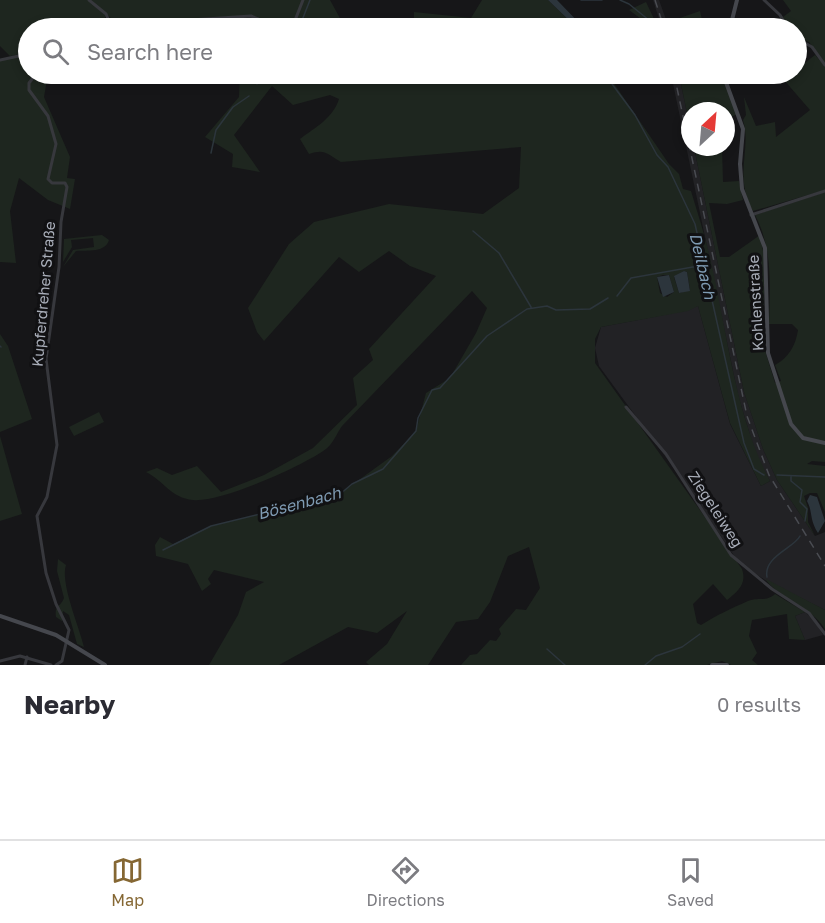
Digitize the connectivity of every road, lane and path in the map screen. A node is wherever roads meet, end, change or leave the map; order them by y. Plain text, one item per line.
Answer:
1 (89, 0) edge
2 (303, 0) edge
3 (737, 0) edge
4 (764, 0) edge
5 (108, 18) edge
6 (221, 18) edge
7 (256, 18) edge
8 (296, 18) edge
9 (732, 18) edge
10 (782, 18) edge
11 (807, 44) edge
12 (18, 56) edge
13 (0, 60) edge
14 (825, 65) edge
15 (30, 84) edge
16 (727, 84) edge
17 (825, 191) edge
18 (751, 215) junction
19 (626, 407) dead end
20 (825, 443) edge
21 (0, 616) edge
22 (825, 634) edge
23 (67, 641) junction
24 (27, 657) junction
25 (0, 661) edge
26 (63, 663) edge
27 (25, 665) edge
28 (51, 665) edge
29 (56, 665) edge
30 (105, 665) edge
31 (712, 665) edge
32 (727, 665) edge

1 - 5 street
2 - 8 street
3 - 9 main road
4 - 10 street
6 - 7 street
11 - 14 street
12 - 13 street
15 - 23 street, Kupferdreher Straße
16 - 18 main road, Kohlenstraße
17 - 18 street
18 - 20 main road, Kohlenstraße
19 - 22 street, Ziegeleiweg
21 - 23 main road
23 - 26 street
23 - 30 main road
24 - 25 street
24 - 27 street
24 - 28 street
26 - 29 street
31 - 32 main road

